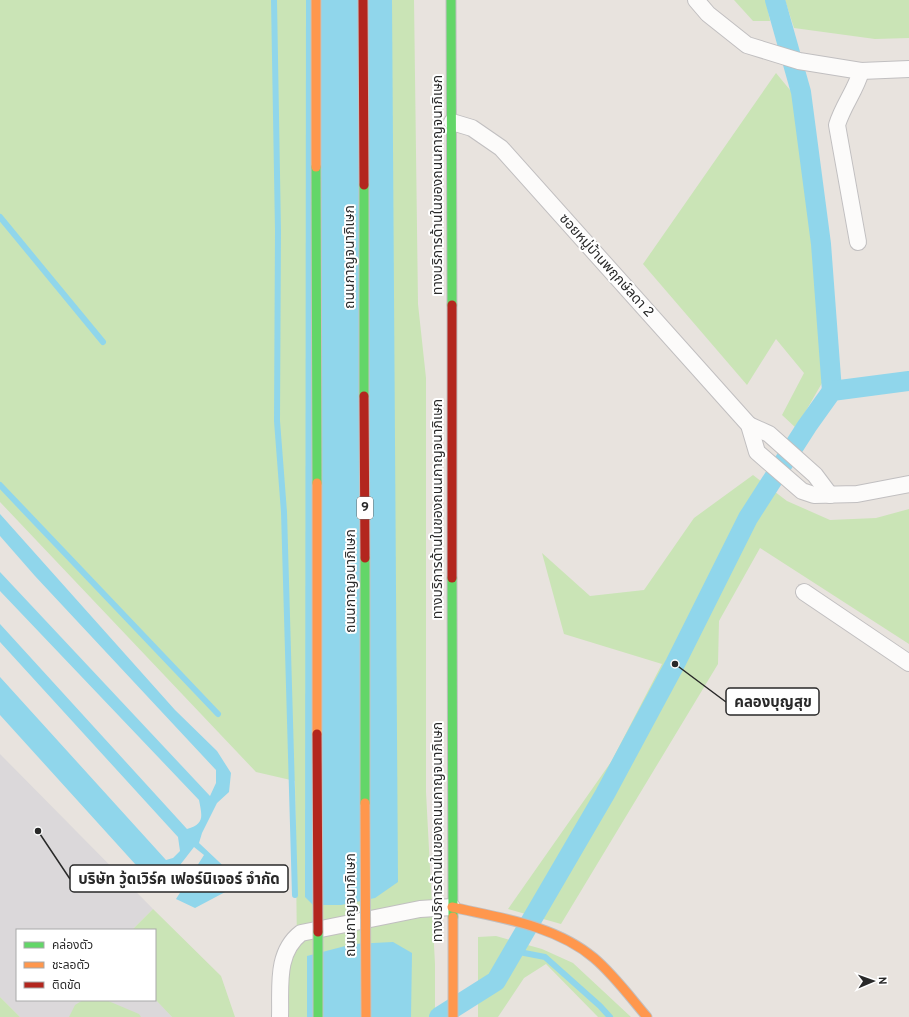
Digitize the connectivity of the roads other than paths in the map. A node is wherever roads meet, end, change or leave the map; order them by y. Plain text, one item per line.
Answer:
1 (316, 0) edge
2 (364, 0) edge
3 (452, 0) edge
4 (696, 0) edge
5 (909, 69) edge
6 (861, 71) junction
7 (452, 122) junction
8 (858, 242) dead end
9 (749, 425) junction
10 (909, 484) edge
11 (830, 495) junction
12 (804, 592) dead end
13 (909, 663) edge
14 (452, 907) junction
15 (280, 1017) edge
16 (318, 1017) edge
17 (366, 1017) edge
18 (453, 1017) edge
19 (647, 1017) edge

1 - 16 main road, bridge
2 - 17 main road, ถนนกาญจนาภิเษก / 9, bridge
3 - 7 main road, ทางบริการด้านในของถนนกาญจนาภิเษก
4 - 6 street
5 - 6 street
6 - 8 street
7 - 9 street, ซอยหมู่บ้านพฤกษ์ลดา 2
7 - 14 main road, ทางบริการด้านในของถนนกาญจนาภิเษก
9 - 11 street, ซอยหมู่บ้านพฤกษ์ลดา 2
9 - 11 street, ซอยหมู่บ้านพฤกษ์ลดา 2
10 - 11 street
12 - 13 street
14 - 15 street
14 - 18 main road, ทางบริการด้านในของถนนกาญจนาภิเษก
14 - 19 main road

